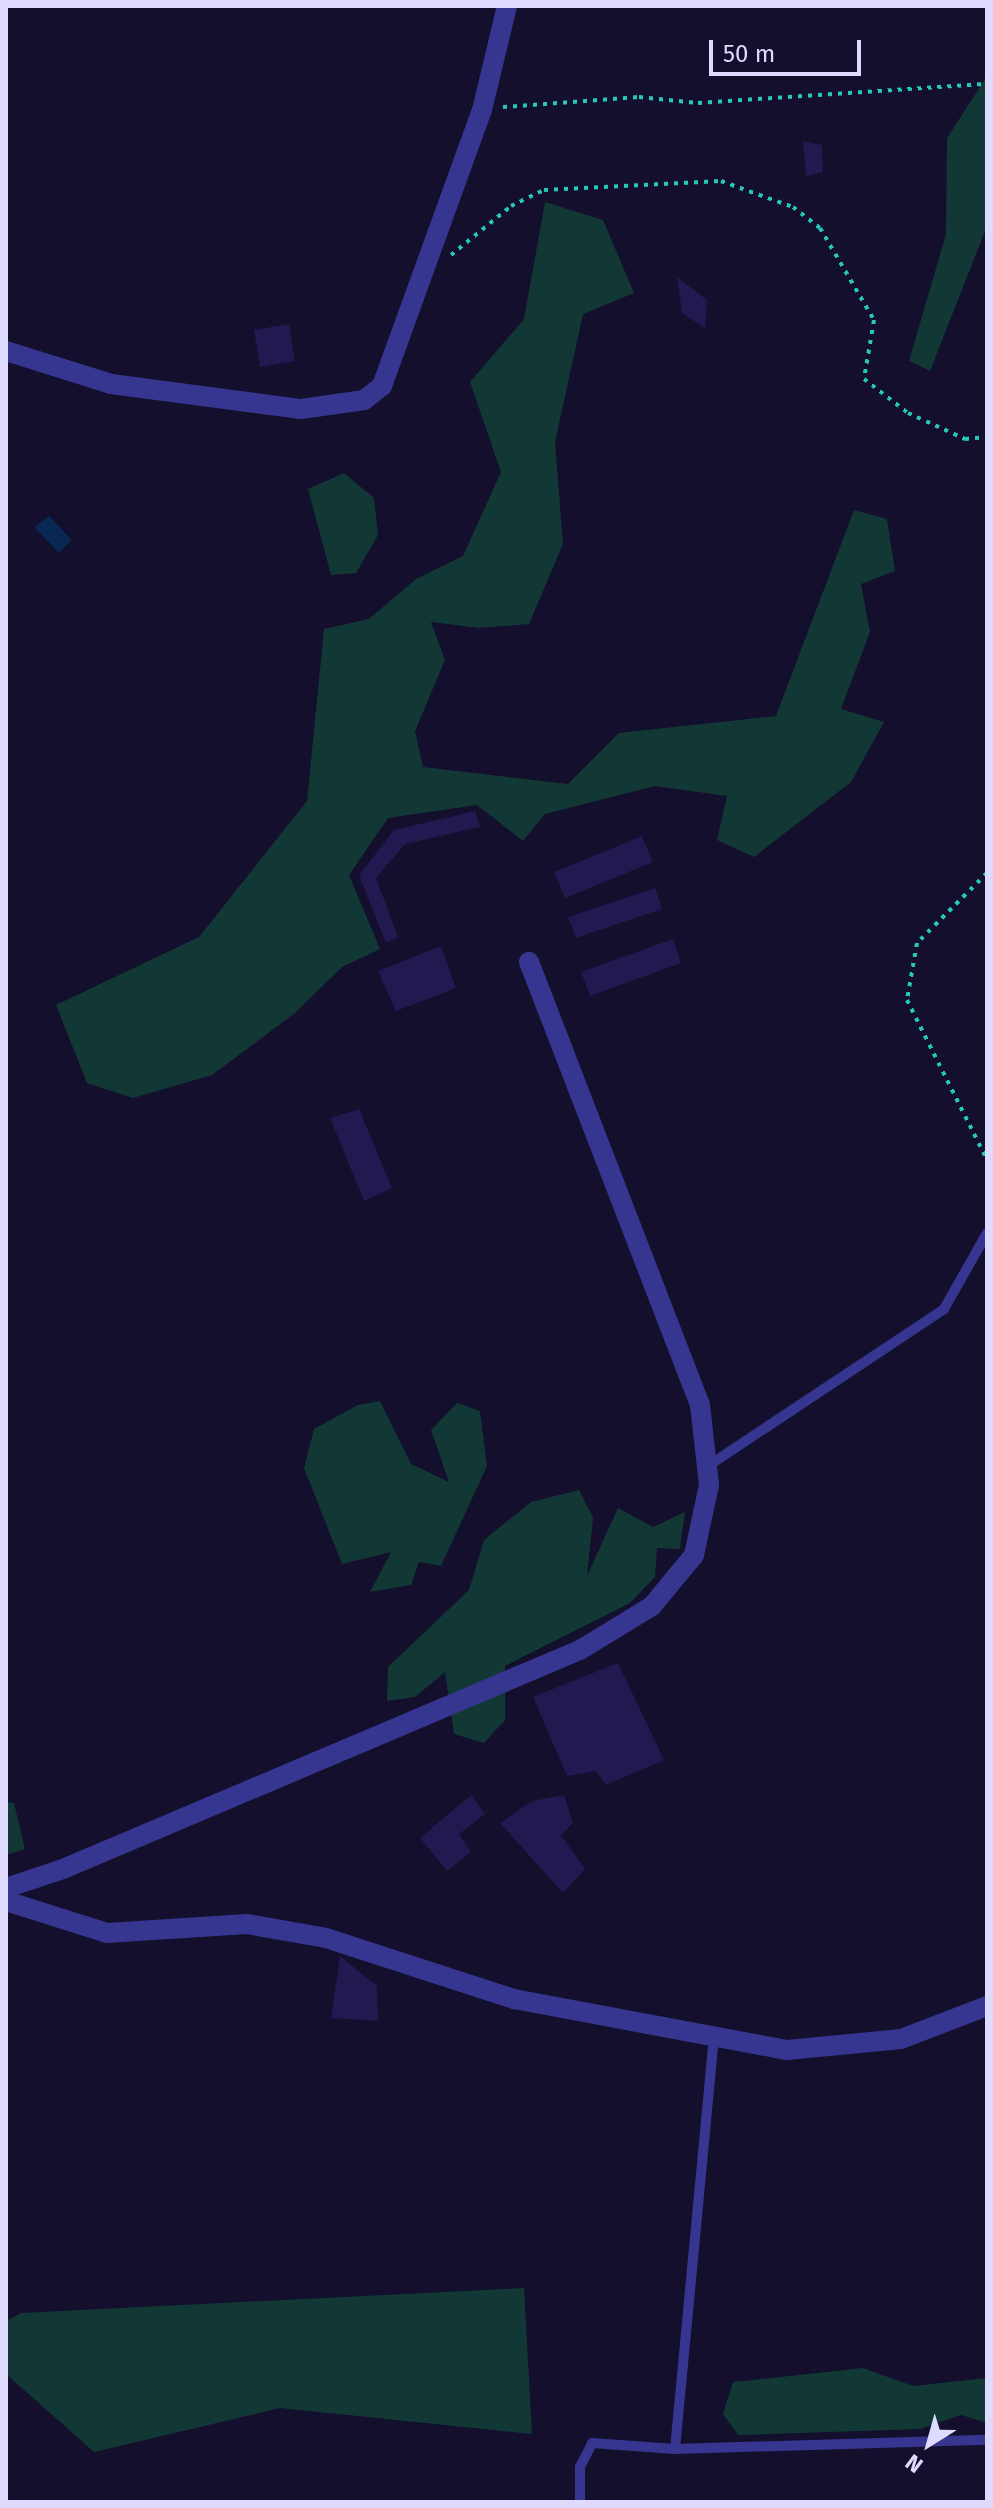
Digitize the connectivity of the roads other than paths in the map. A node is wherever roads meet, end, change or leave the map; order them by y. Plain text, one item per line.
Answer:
1 (507, 6) edge
2 (6, 351) edge
3 (529, 962) dead end
4 (987, 1233) edge
5 (708, 1466) junction
6 (6, 1888) edge
7 (6, 1901) edge
8 (987, 2006) edge
9 (714, 2040) junction
10 (987, 2440) edge
11 (675, 2449) junction
12 (580, 2502) edge

1 - 2 street
3 - 5 street
4 - 5 lane
5 - 6 street
7 - 9 street
8 - 9 street
9 - 11 lane
10 - 11 lane
11 - 12 lane

